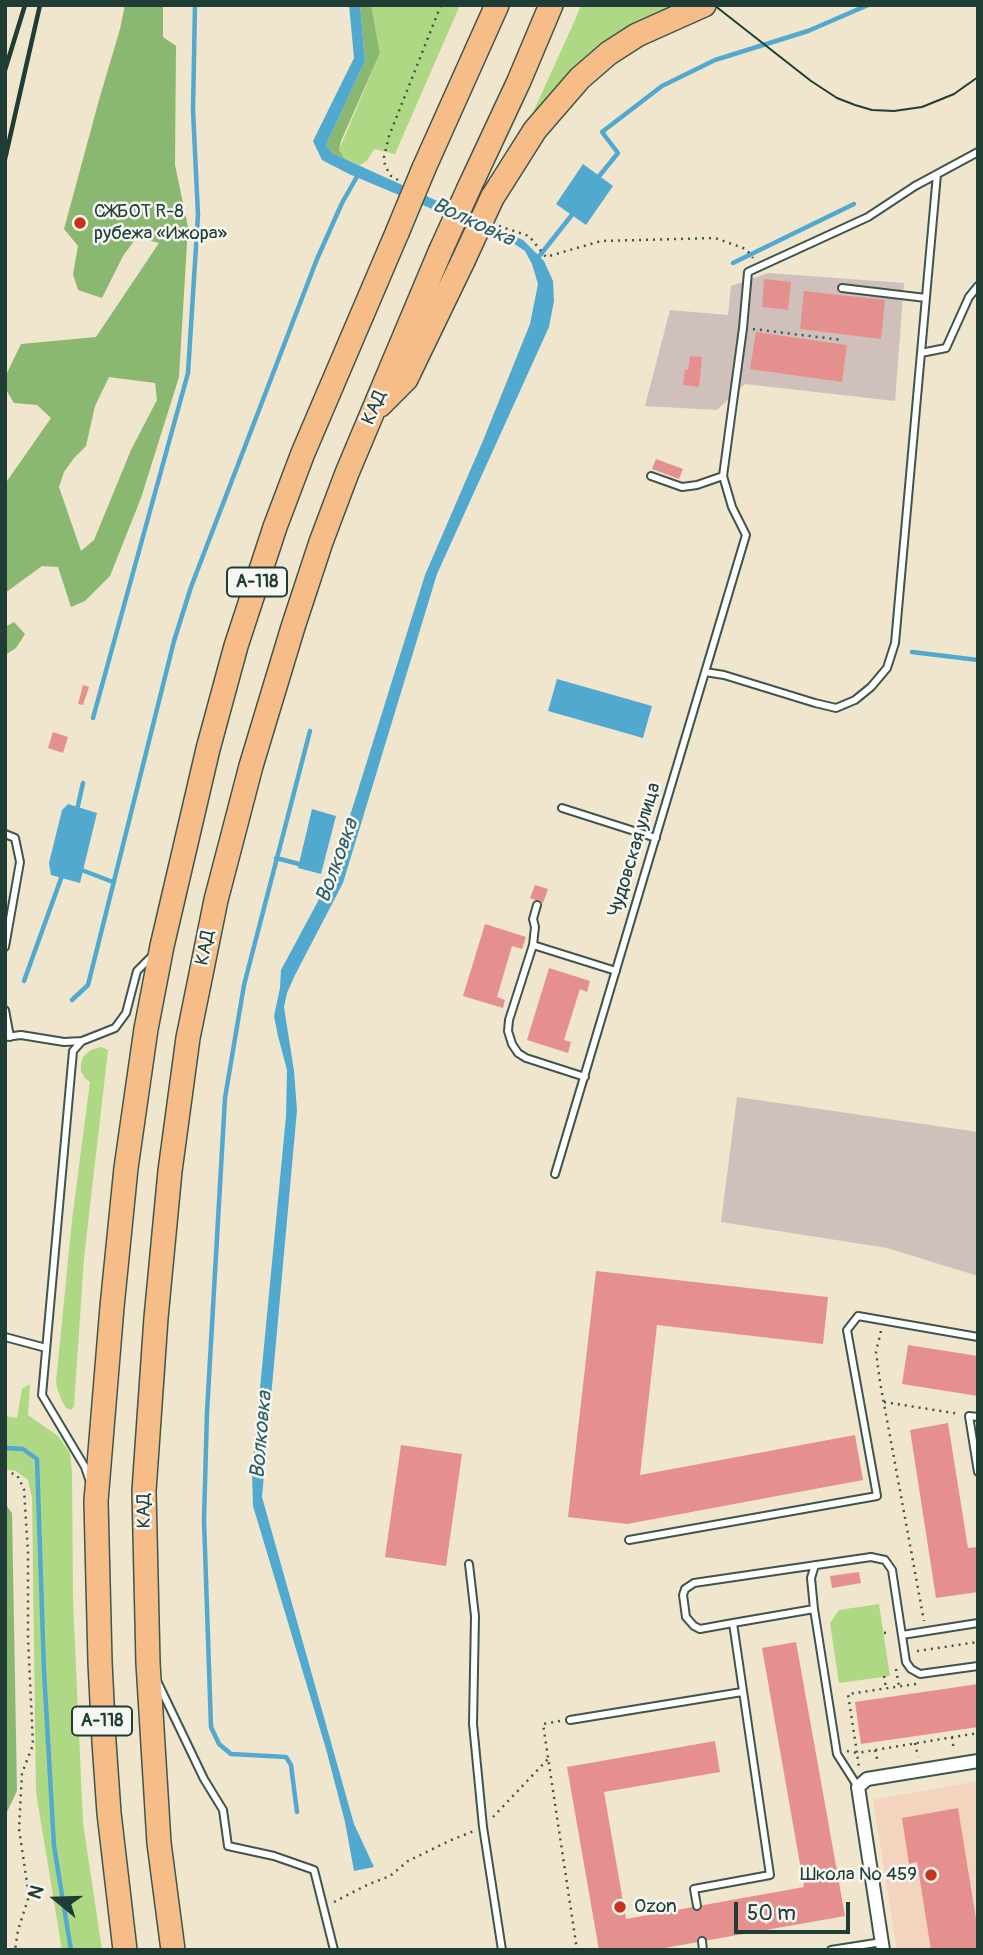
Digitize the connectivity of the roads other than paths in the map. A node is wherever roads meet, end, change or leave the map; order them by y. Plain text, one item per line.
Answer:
1 (497, 5) edge
2 (551, 5) edge
3 (704, 5) edge
4 (978, 152) edge
5 (937, 174) junction
6 (978, 286) edge
7 (842, 288) dead end
8 (926, 298) junction
9 (921, 353) junction
10 (373, 412) junction
11 (651, 476) dead end
12 (723, 476) junction
13 (705, 671) junction
14 (562, 808) dead end
15 (5, 834) edge
16 (656, 838) junction
17 (537, 905) dead end
18 (533, 945) junction
19 (162, 946) junction
20 (5, 947) edge
21 (616, 971) junction
22 (5, 1010) edge
23 (7, 1037) edge
24 (82, 1041) junction
25 (585, 1077) junction
26 (555, 1174) dead end
27 (5, 1337) edge
28 (978, 1337) edge
29 (46, 1348) junction
30 (978, 1417) edge
31 (978, 1472) edge
32 (96, 1501) junction
33 (629, 1541) dead end
34 (469, 1564) dead end
35 (815, 1565) junction
36 (814, 1609) junction
37 (733, 1623) junction
38 (978, 1623) edge
39 (902, 1635) junction
40 (148, 1663) junction
41 (978, 1666) edge
42 (742, 1692) junction
43 (570, 1720) road end
44 (978, 1761) edge
45 (859, 1787) junction
46 (697, 1906) dead end
47 (702, 1941) dead end
48 (883, 1946) edge
49 (125, 1950) edge
50 (173, 1950) edge
51 (334, 1950) edge
52 (502, 1950) edge
53 (703, 1950) edge
54 (831, 1950) edge

1 - 19 highway, А-118, bridge
2 - 10 highway, КАД / А-118, bridge
3 - 10 highway, bridge
4 - 5 lane
5 - 8 lane
5 - 12 lane
6 - 9 lane
7 - 8 lane
8 - 9 lane
9 - 13 lane
10 - 40 highway, КАД / А-118
11 - 12 lane
12 - 13 lane, Чудовская улица
13 - 16 lane, Чудовская улица
14 - 16 lane
15 - 20 lane
16 - 21 lane, Чудовская улица
17 - 18 lane
18 - 21 lane
18 - 25 lane
19 - 24 lane
19 - 32 highway, А-118
21 - 25 lane, Чудовская улица
22 - 23 lane
23 - 24 lane
24 - 29 lane
25 - 26 lane, Чудовская улица
27 - 29 lane
28 - 33 lane
29 - 32 lane
30 - 31 lane
32 - 49 highway, А-118
34 - 52 lane
35 - 36 lane
35 - 37 lane
35 - 39 lane
36 - 37 lane
36 - 45 lane
37 - 42 lane
38 - 39 lane
39 - 41 lane
40 - 50 highway, КАД / А-118
40 - 51 lane
42 - 43 lane
42 - 46 lane
44 - 45 street
45 - 48 street
47 - 53 lane
48 - 54 lane

